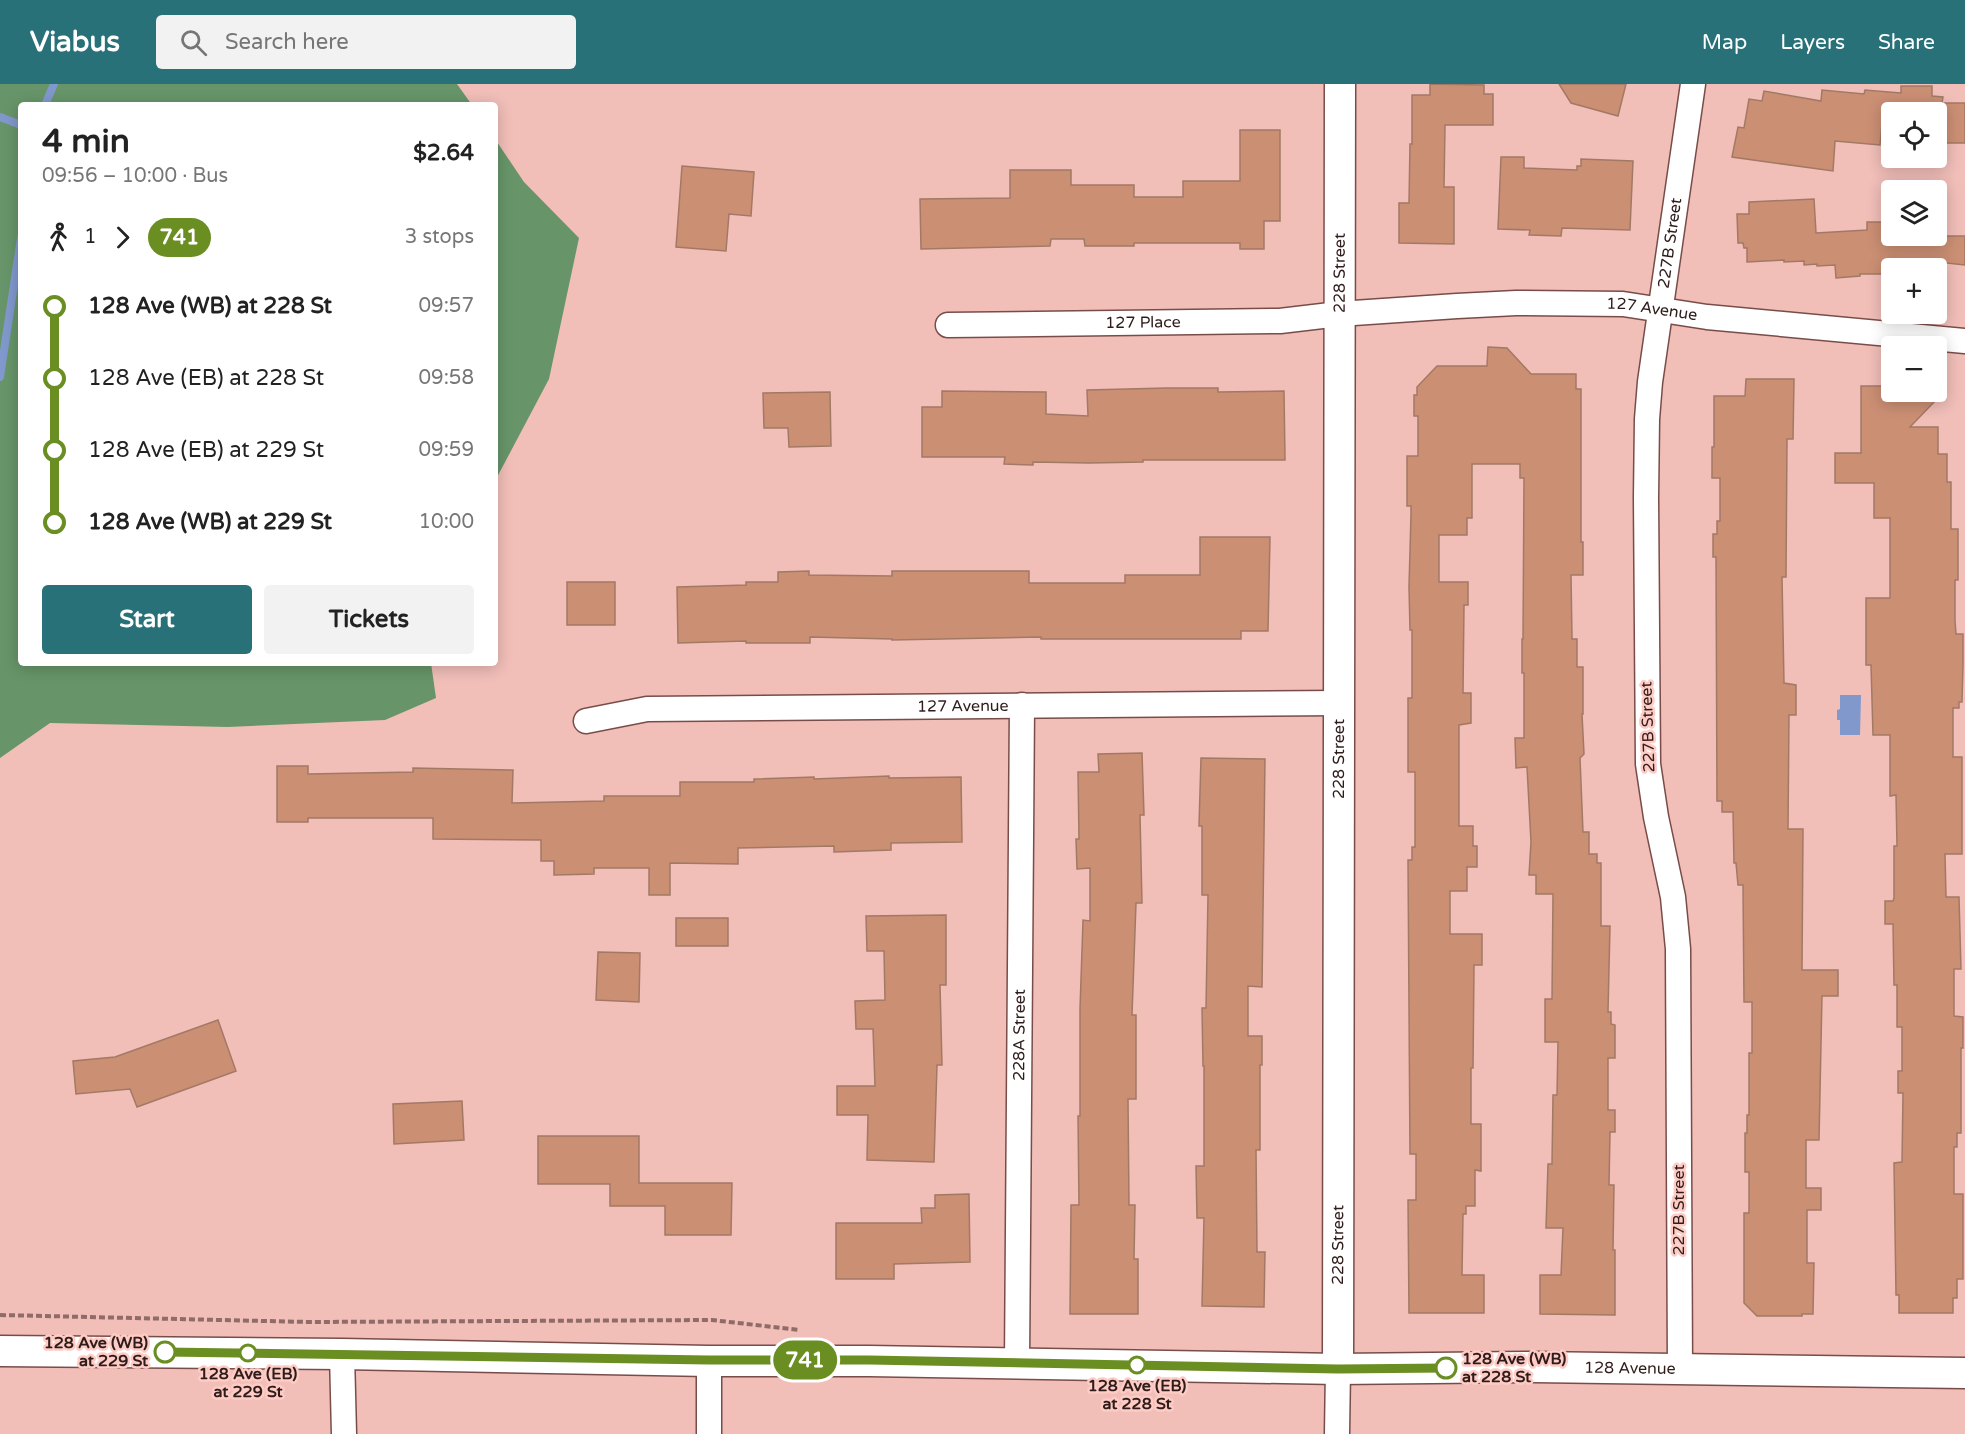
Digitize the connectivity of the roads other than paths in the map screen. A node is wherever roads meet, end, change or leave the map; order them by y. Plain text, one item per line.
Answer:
1 (1340, 84) edge
2 (1693, 84) edge
3 (1659, 309) junction
4 (1339, 314) junction
5 (948, 325) dead end
6 (1965, 341) edge
7 (1339, 703) junction
8 (1023, 705) junction
9 (586, 721) dead end
10 (0, 1351) edge
11 (342, 1354) junction
12 (709, 1360) junction
13 (1017, 1363) junction
14 (1338, 1369) junction
15 (1680, 1370) junction
16 (1965, 1373) edge
17 (344, 1434) edge
18 (709, 1434) edge
19 (1337, 1434) edge

1 - 4 street, 228 Street
2 - 3 street, 227B Street
3 - 4 street, 127 Avenue
3 - 6 street, 127 Avenue
3 - 15 street, 227B Street
4 - 5 street, 127 Place
4 - 7 street, 228 Street
7 - 8 street, 127 Avenue
7 - 14 street, 228 Street
8 - 9 street, 127 Avenue
8 - 13 street, 228A Street
10 - 11 street, 128 Avenue
11 - 12 street, 128 Avenue
11 - 17 street
12 - 13 street, 128 Avenue
12 - 18 street
13 - 14 street, 128 Avenue
14 - 15 street, 128 Avenue
14 - 19 street, 228 Street
15 - 16 street, 128 Avenue

